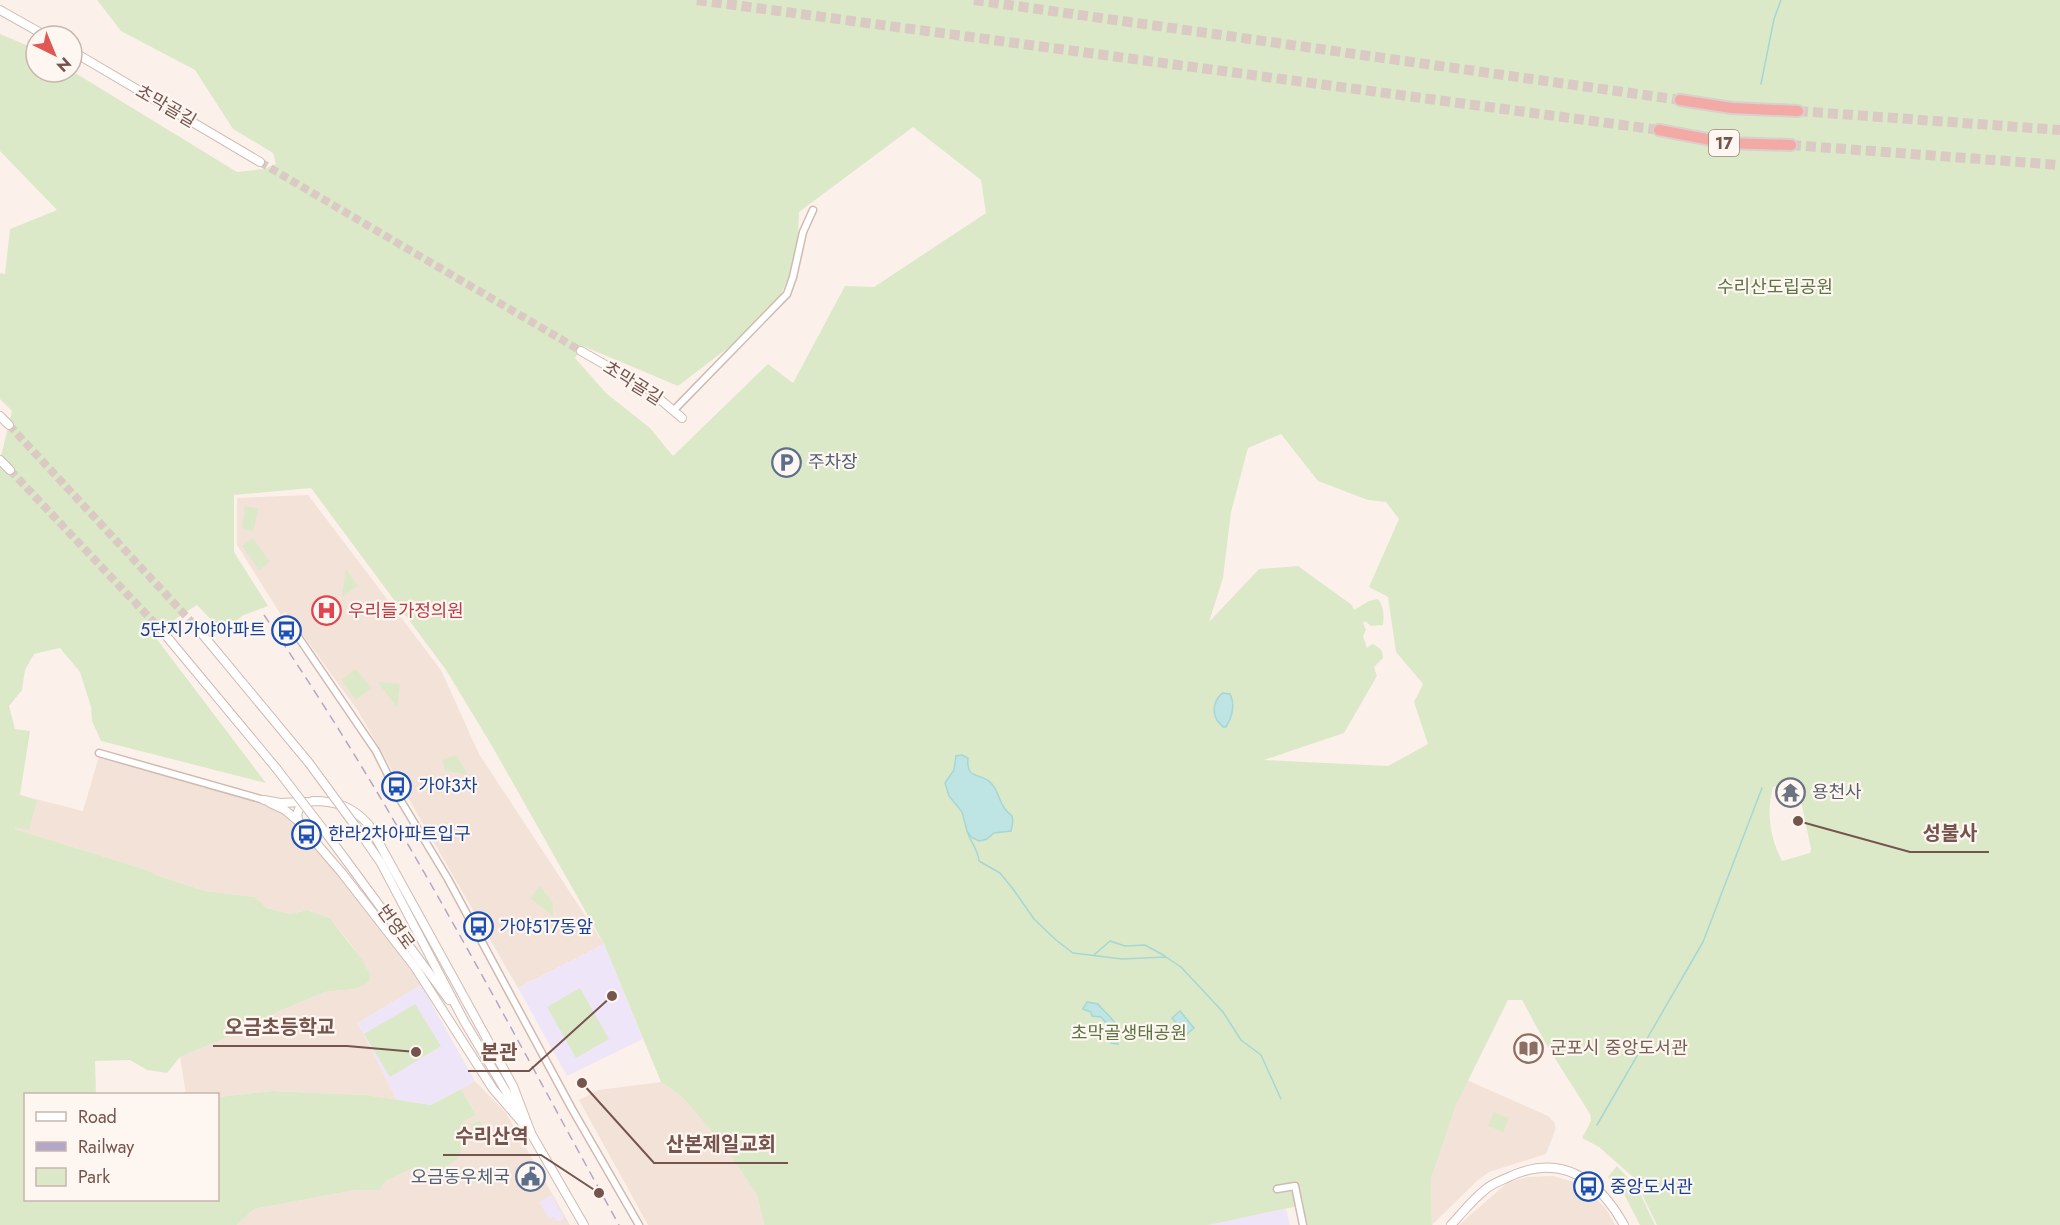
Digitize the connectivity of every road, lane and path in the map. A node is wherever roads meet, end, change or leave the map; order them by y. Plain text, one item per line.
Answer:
1 (0, 10) edge
2 (25, 24) edge
3 (84, 58) edge
4 (1680, 100) tunnel mouth
5 (1798, 111) tunnel mouth
6 (1659, 130) tunnel mouth
7 (1791, 145) tunnel mouth
8 (260, 162) tunnel mouth
9 (813, 210) dead end
10 (581, 351) tunnel mouth
11 (674, 410) junction
12 (0, 416) edge
13 (682, 418) dead end
14 (9, 425) tunnel mouth
15 (0, 460) edge
16 (10, 470) tunnel mouth
17 (288, 622) dead end
18 (198, 628) tunnel mouth
19 (163, 632) tunnel mouth
20 (99, 753) dead end
21 (264, 800) junction
22 (313, 801) junction
23 (299, 822) junction
24 (464, 1021) junction
25 (531, 1133) junction
26 (1277, 1189) dead end
27 (584, 1225) edge
28 (639, 1225) edge
29 (1304, 1225) edge
30 (1451, 1225) edge
31 (1624, 1225) edge

1 - 2 street
3 - 8 street, 초막골길
4 - 5 highway, 17
6 - 7 highway, 17
9 - 11 street
10 - 11 street, 초막골길
11 - 13 street, 초막골길
12 - 14 street
15 - 16 street
17 - 28 street
18 - 24 street, 번영로, bridge
19 - 24 street, 번영로, bridge
20 - 21 street
21 - 22 street
21 - 23 street
22 - 23 street
22 - 25 street
23 - 25 street
24 - 25 street, 번영로
25 - 27 street, 번영로
26 - 29 street
30 - 31 street

